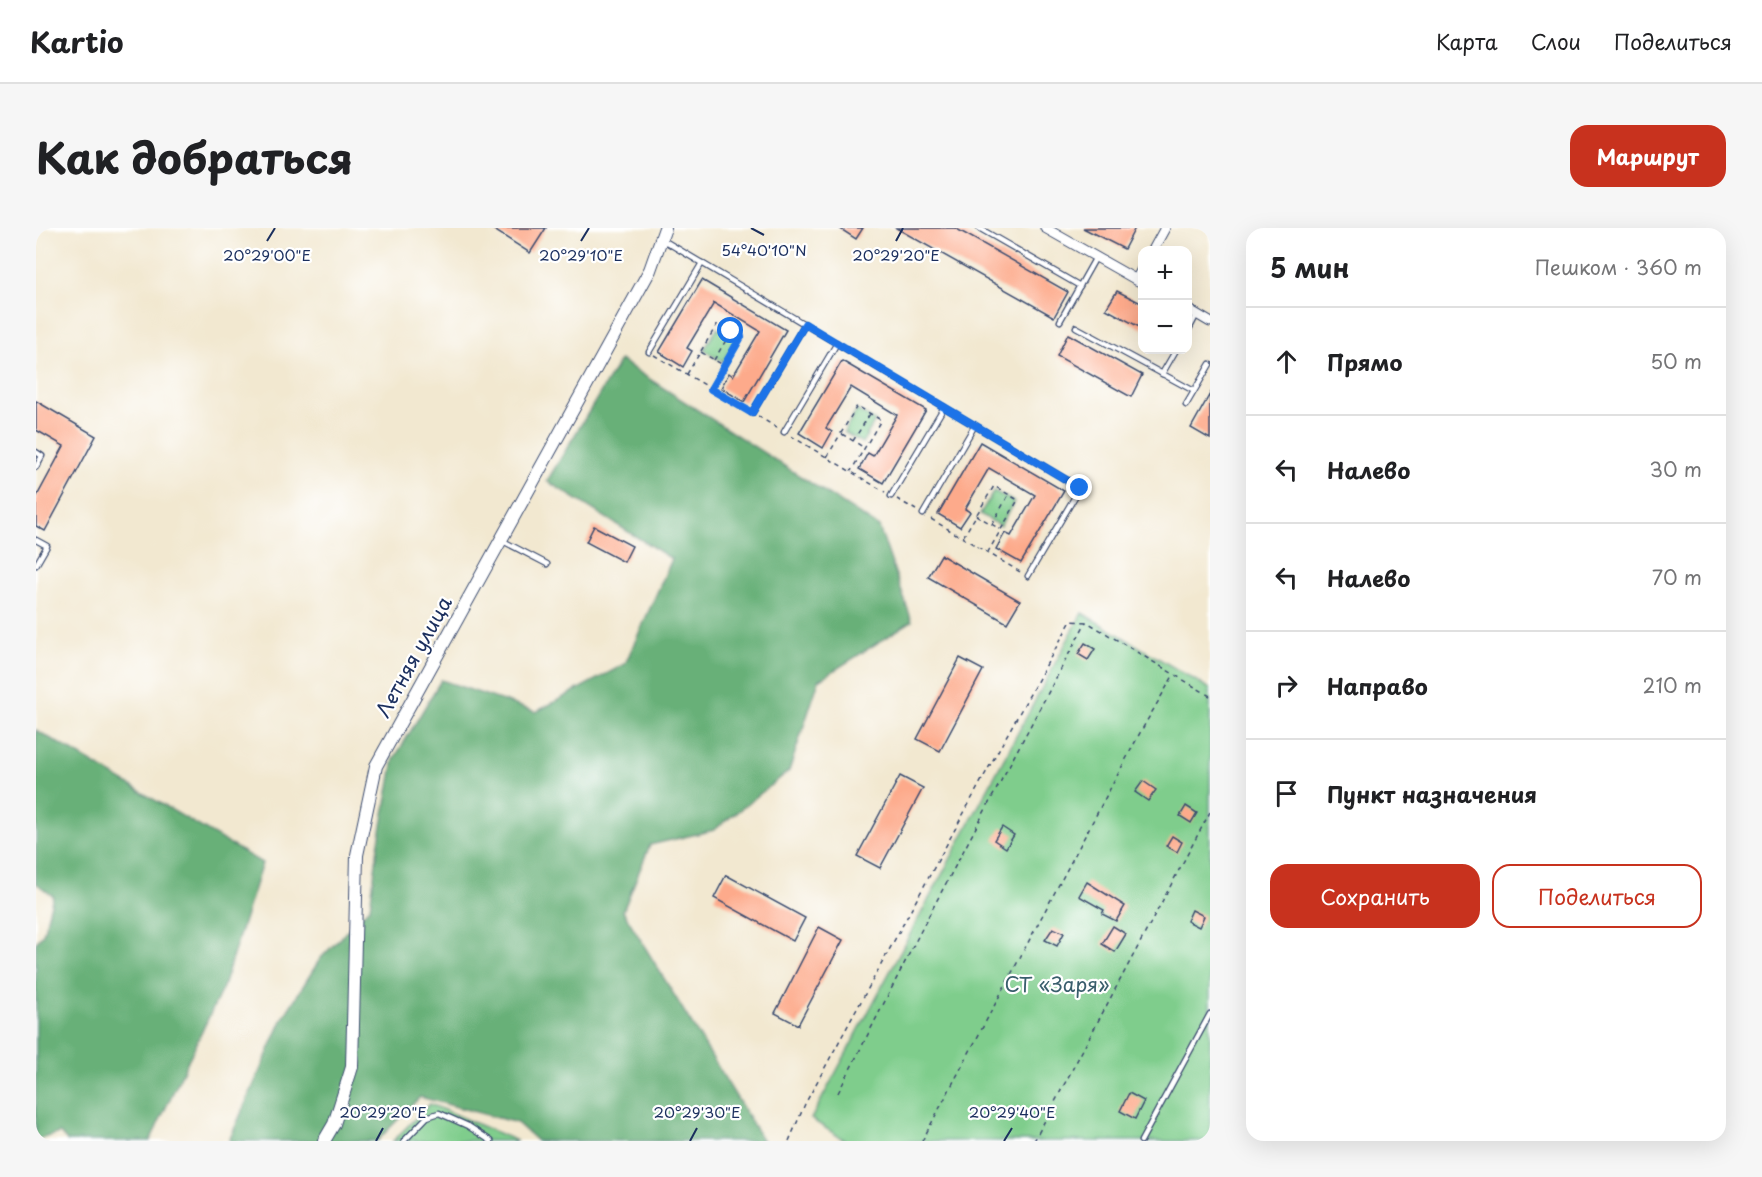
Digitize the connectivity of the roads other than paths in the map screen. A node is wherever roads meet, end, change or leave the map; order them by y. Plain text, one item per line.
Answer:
1 (979, 228) edge
2 (1045, 228) edge
3 (1165, 228) edge
4 (663, 231) edge
5 (1155, 246) edge
6 (1096, 257) junction
7 (702, 263) junction
8 (1138, 280) edge
9 (1080, 286) junction
10 (1192, 311) edge
11 (1197, 314) junction
12 (1060, 321) dead end
13 (1210, 322) edge
14 (1192, 323) edge
15 (805, 324) junction
16 (1076, 327) dead end
17 (837, 343) junction
18 (649, 352) road end
19 (1174, 354) edge
20 (1210, 364) edge
21 (1162, 374) junction
22 (1194, 392) junction
23 (1186, 405) dead end
24 (944, 407) junction
25 (752, 413) road end
26 (975, 425) junction
27 (784, 432) road end
28 (36, 452) edge
29 (36, 467) edge
30 (891, 496) road end
31 (923, 514) road end
32 (36, 540) edge
33 (501, 540) junction
34 (547, 564) dead end
35 (36, 565) edge
36 (1028, 576) road end
37 (1210, 1014) edge
38 (324, 1141) edge
39 (404, 1141) edge
40 (491, 1141) edge
41 (1141, 1141) edge

1 - 9 lane
2 - 6 street
3 - 5 street
4 - 7 lane
4 - 33 street, Летняя улица
6 - 8 street
6 - 9 lane
7 - 15 lane
7 - 18 lane
9 - 12 lane
10 - 11 street
11 - 13 street
11 - 14 lane
15 - 17 lane
15 - 25 lane
16 - 21 lane
17 - 24 lane
17 - 27 lane
19 - 21 lane
20 - 22 lane
21 - 22 lane
22 - 23 lane
24 - 26 lane
24 - 30 lane
26 - 31 lane
26 - 36 lane
28 - 29 lane
32 - 35 lane
33 - 34 lane
33 - 38 street, Летняя улица
37 - 41 lane
39 - 40 lane

